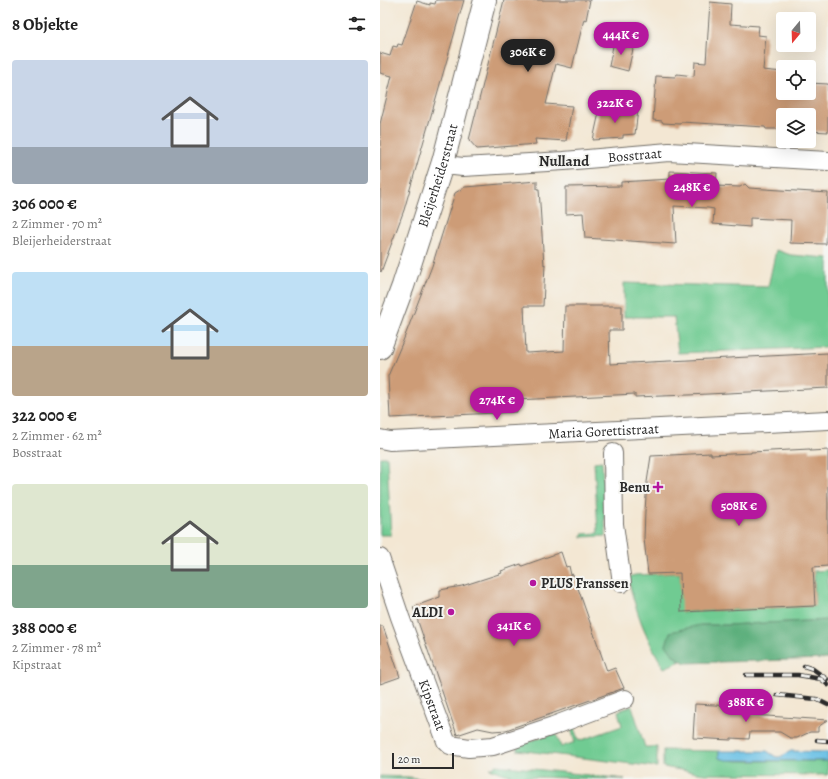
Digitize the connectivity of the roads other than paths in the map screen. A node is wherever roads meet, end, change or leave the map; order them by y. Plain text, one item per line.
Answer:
1 (485, 0) edge
2 (828, 161) edge
3 (443, 162) junction
4 (380, 348) edge
5 (828, 420) edge
6 (380, 439) edge
7 (613, 453) dead end
8 (380, 558) edge
9 (622, 582) dead end
10 (625, 699) dead end

1 - 3 street, Bleijerheiderstraat
2 - 3 street, Bosstraat
3 - 4 street, Bleijerheiderstraat
5 - 6 street, Maria Gorettistraat
7 - 9 street
8 - 10 street, Kipstraat

